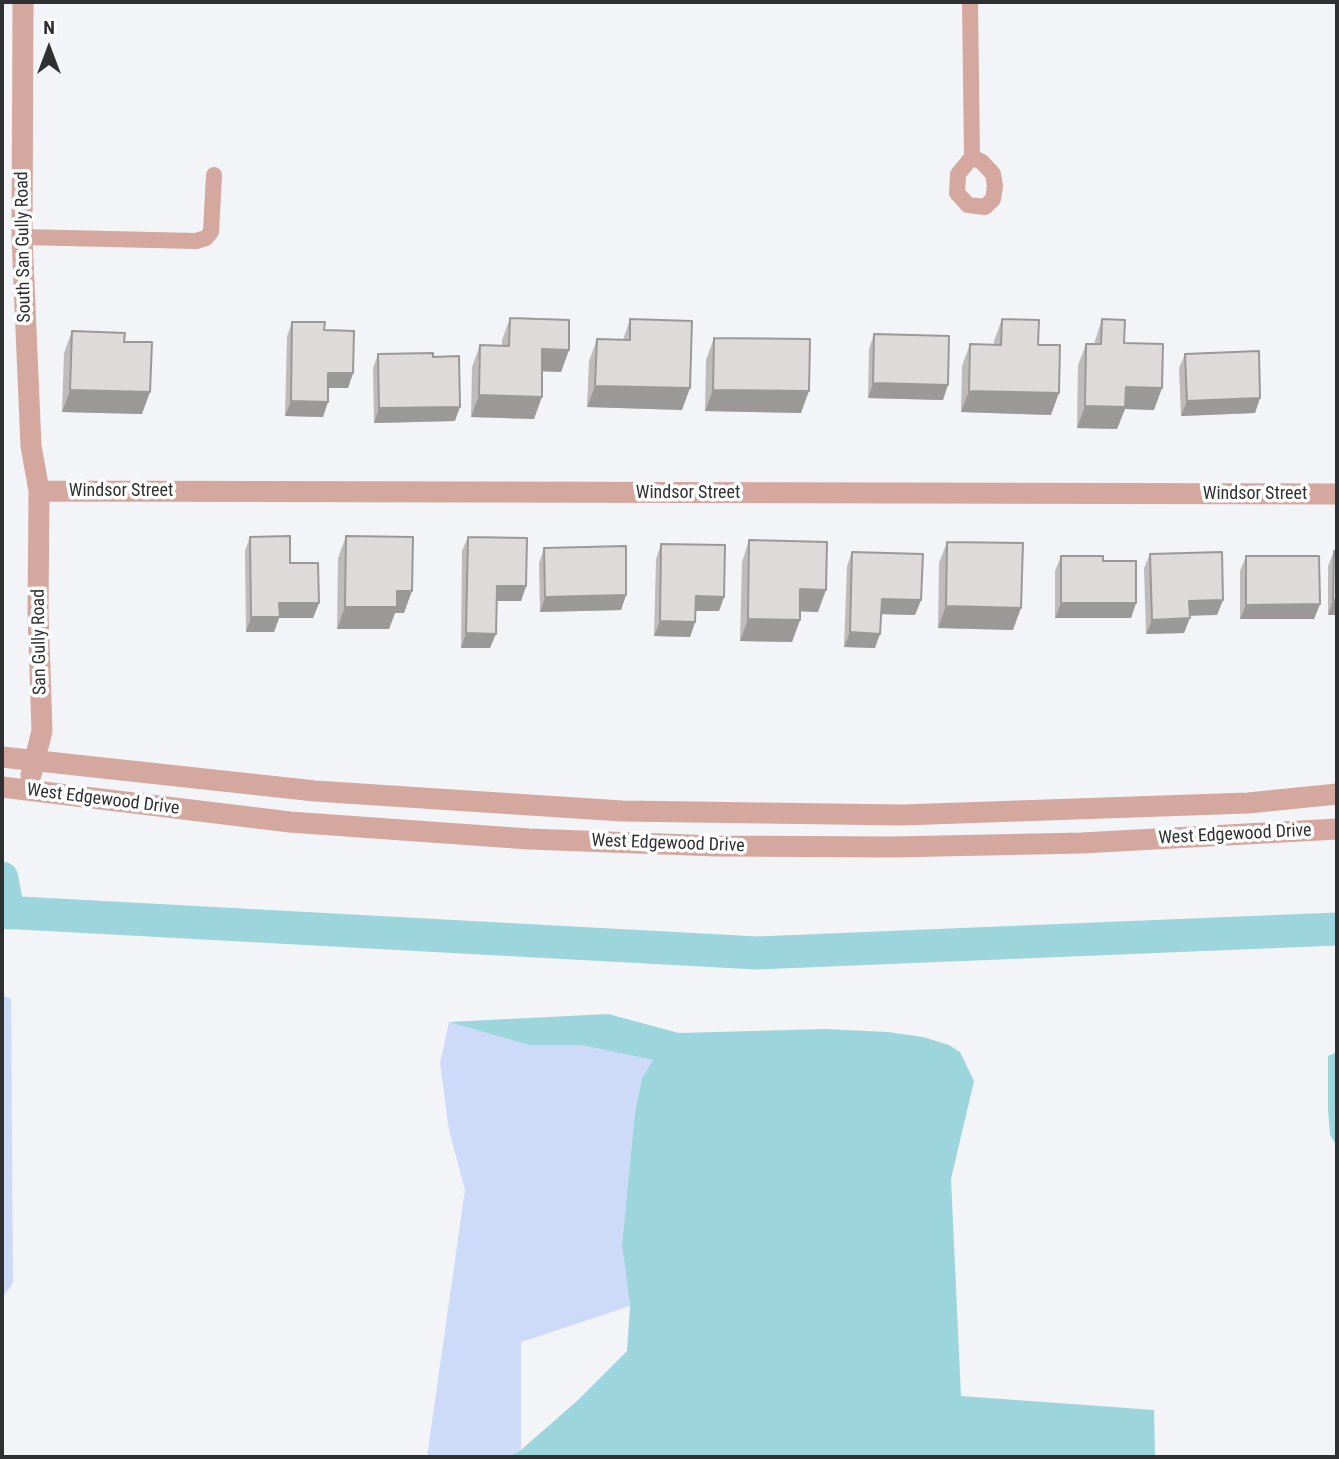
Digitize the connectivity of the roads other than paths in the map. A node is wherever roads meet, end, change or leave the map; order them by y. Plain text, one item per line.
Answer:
1 (23, 2) edge
2 (970, 2) edge
3 (972, 157) dead end
4 (214, 175) dead end
5 (22, 237) junction
6 (39, 491) junction
7 (1337, 494) edge
8 (2, 757) edge
9 (34, 762) junction
10 (2, 788) edge
11 (29, 791) junction
12 (1337, 794) edge
13 (1337, 829) edge

1 - 5 street, South San Gully Road
2 - 3 lane
4 - 5 lane
5 - 6 street, South San Gully Road
6 - 7 street, Windsor Street
6 - 9 street, San Gully Road
8 - 9 street, West Edgewood Drive
9 - 11 street, San Gully Road
9 - 12 street, West Edgewood Drive
10 - 11 street, West Edgewood Drive
11 - 13 street, West Edgewood Drive

